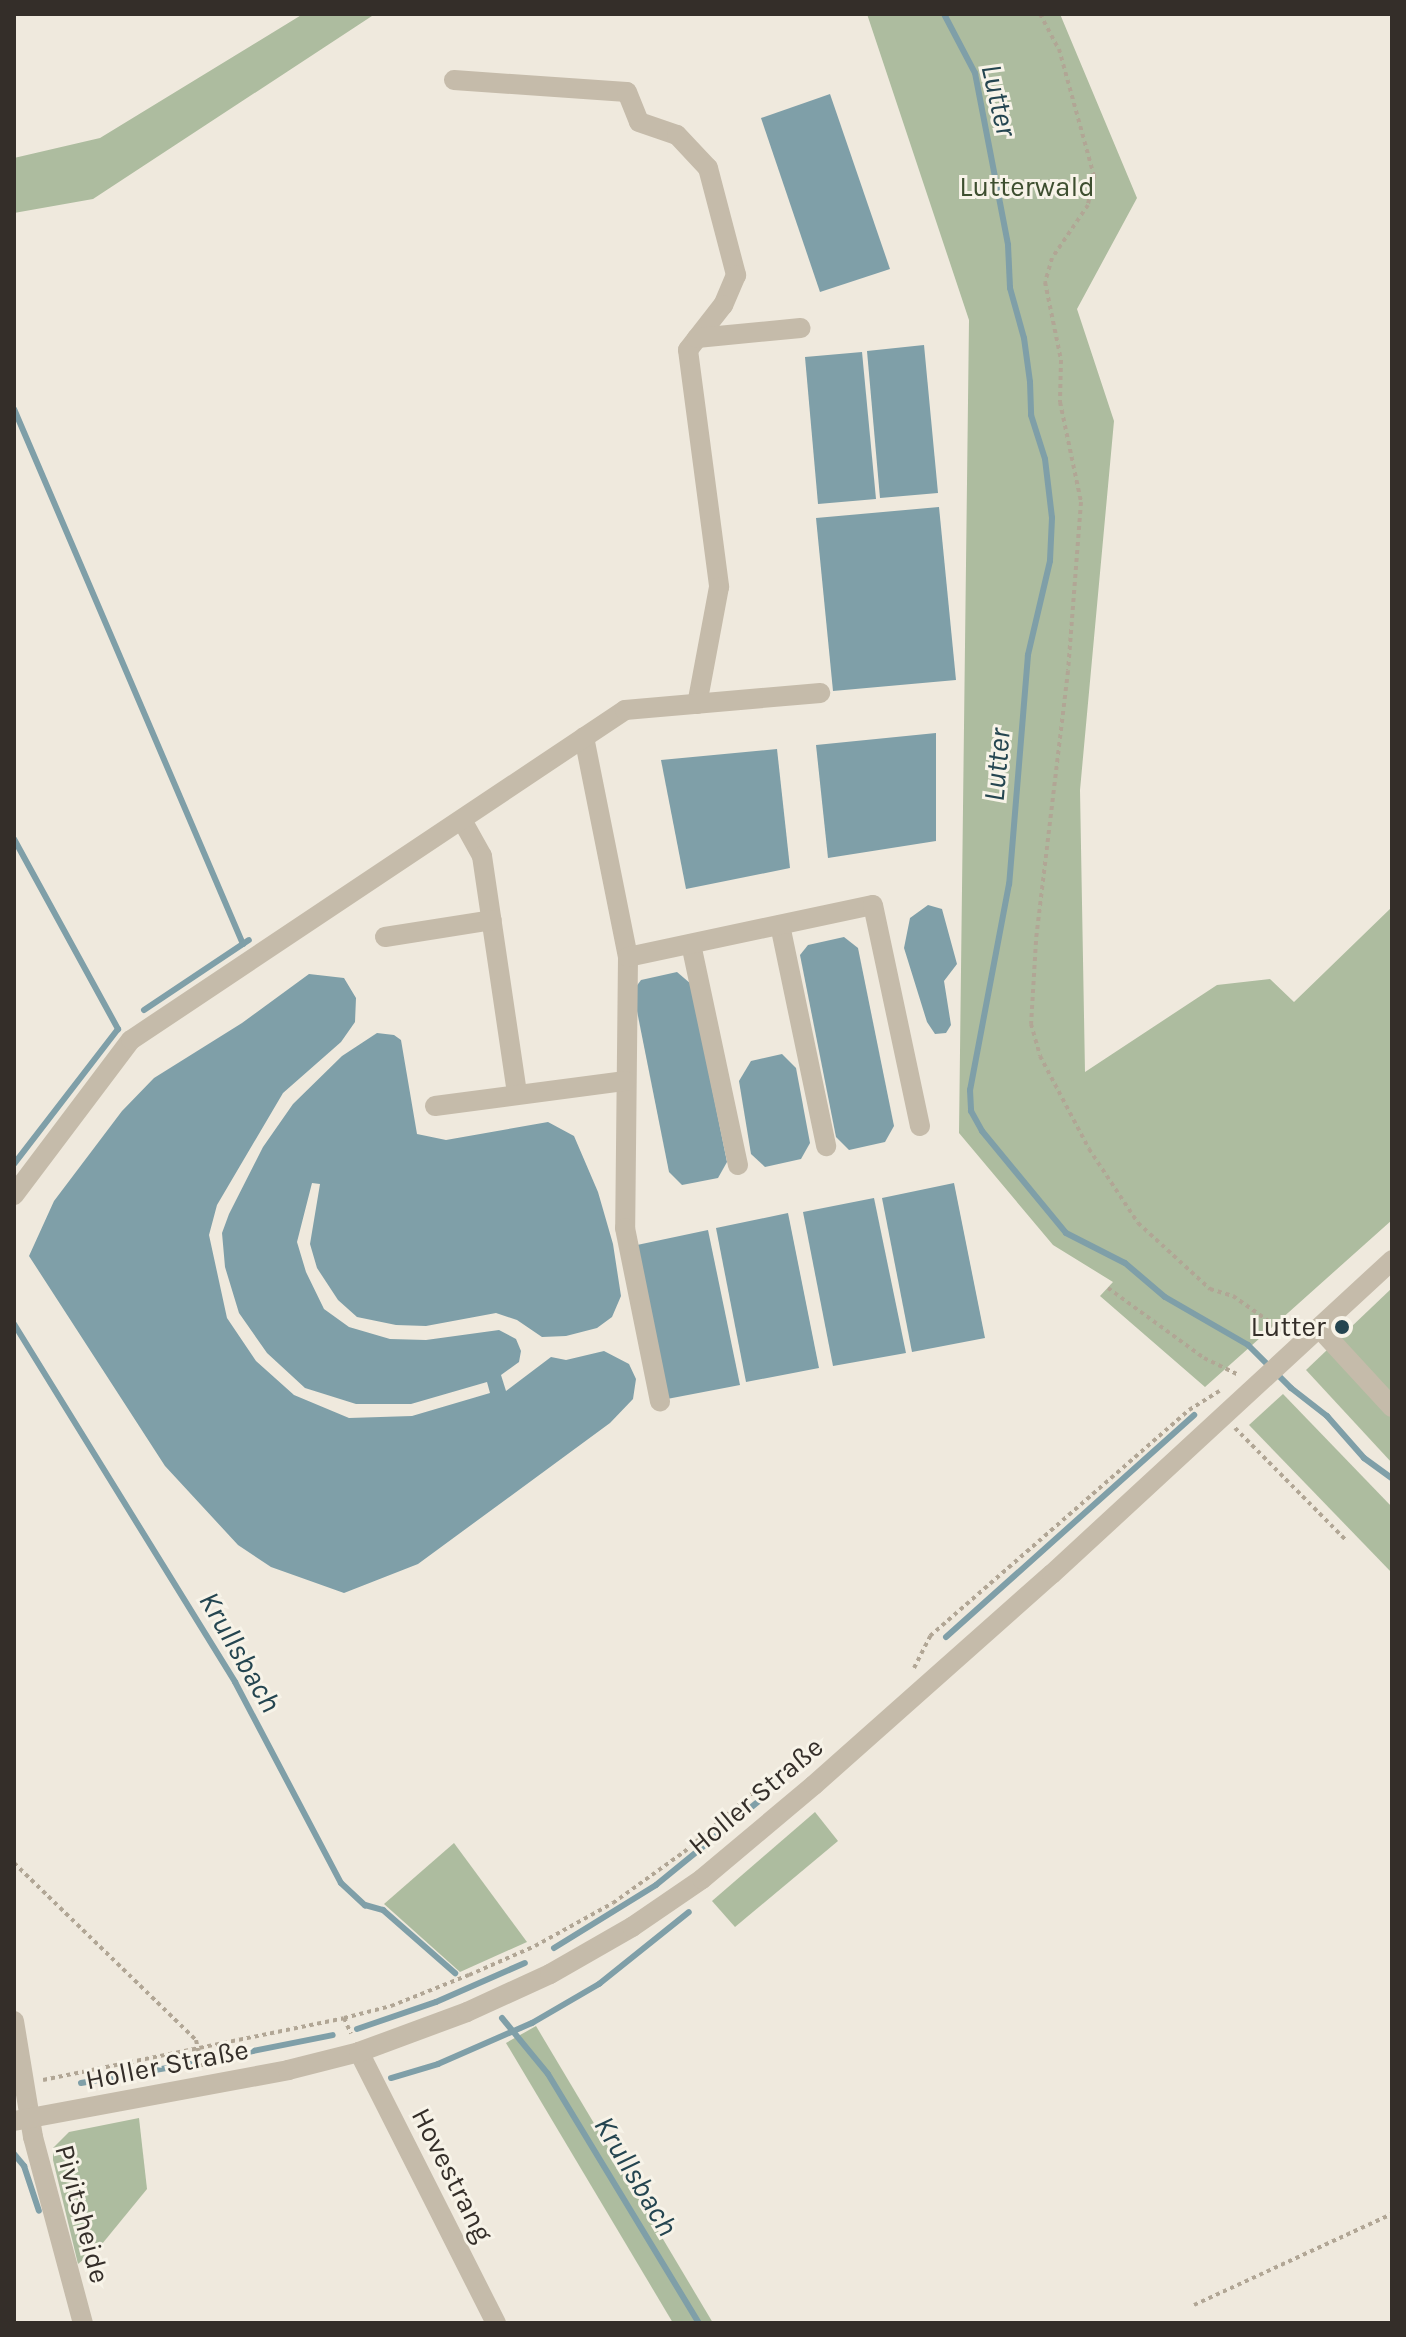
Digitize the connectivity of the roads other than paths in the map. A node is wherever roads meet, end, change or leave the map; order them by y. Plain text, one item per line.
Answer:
1 (454, 80) dead end
2 (801, 328) dead end
3 (697, 338) junction
4 (820, 693) dead end
5 (697, 704) junction
6 (584, 737) junction
7 (462, 820) junction
8 (492, 920) junction
9 (780, 925) junction
10 (385, 937) dead end
11 (691, 944) junction
12 (628, 957) junction
13 (625, 1081) junction
14 (517, 1093) junction
15 (435, 1106) dead end
16 (920, 1126) dead end
17 (826, 1146) dead end
18 (738, 1165) dead end
19 (14, 1195) edge
20 (1392, 1260) edge
21 (1321, 1330) junction
22 (660, 1402) dead end
23 (1392, 1407) edge
24 (14, 2021) edge
25 (359, 2052) junction
26 (22, 2120) edge
27 (83, 2323) edge
28 (496, 2323) edge

1 - 3 street
2 - 3 street
3 - 5 street
4 - 5 street
5 - 6 street
6 - 7 street
6 - 12 street
7 - 8 street
7 - 19 street
8 - 10 street
8 - 14 street
9 - 11 street
9 - 16 street
9 - 17 street
11 - 12 street
11 - 18 street
12 - 13 street
13 - 14 street
13 - 22 street
14 - 15 street
20 - 21 street, Holler Straße
21 - 23 street
21 - 25 street, Holler Straße
24 - 26 street, Pivitsheide
25 - 26 street, Holler Straße
25 - 28 street, Hovestrang
26 - 27 street, Pivitsheide

